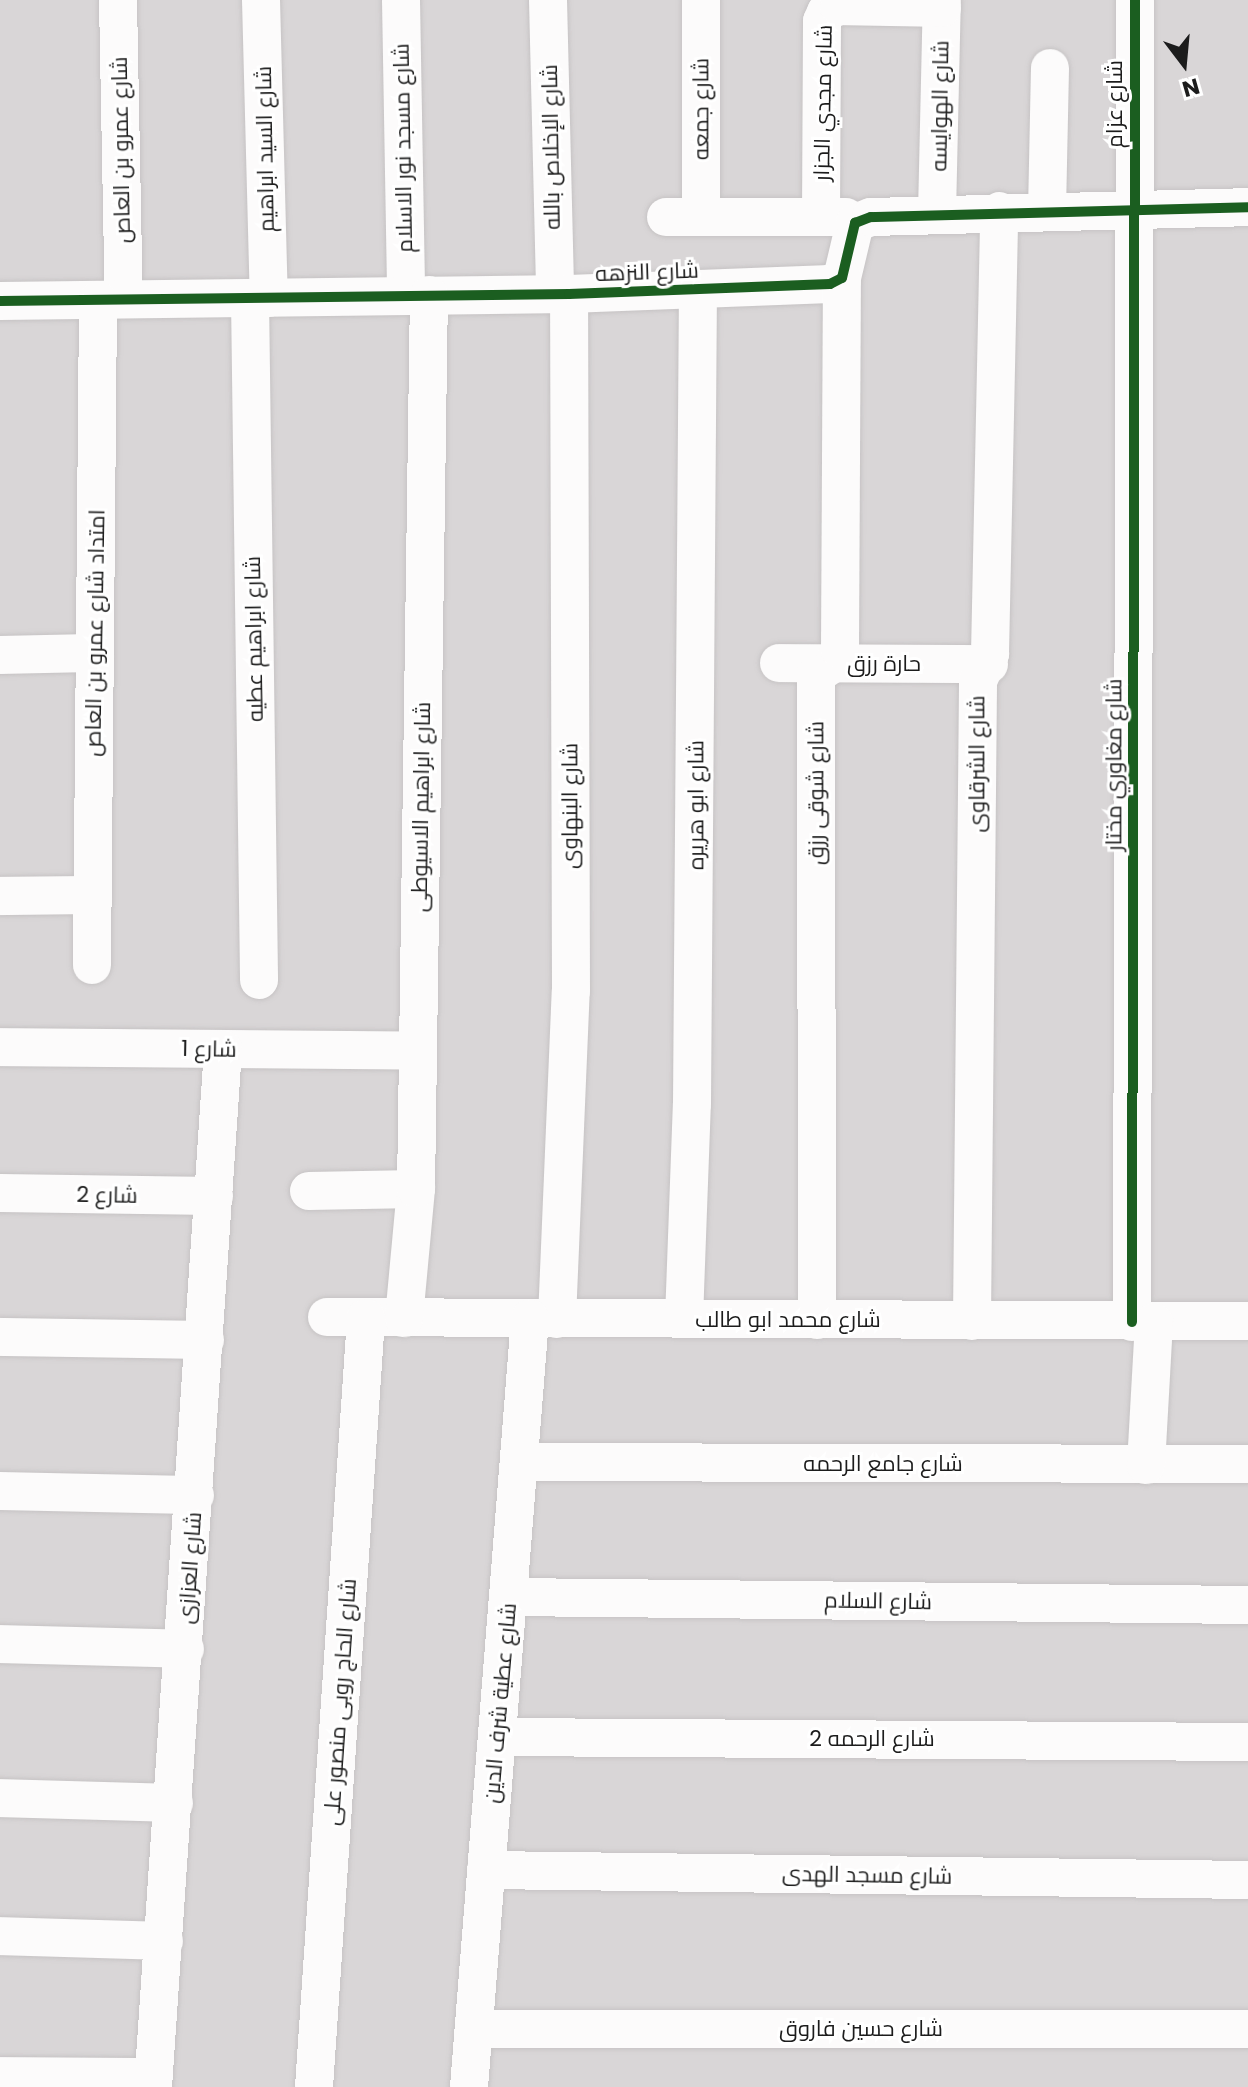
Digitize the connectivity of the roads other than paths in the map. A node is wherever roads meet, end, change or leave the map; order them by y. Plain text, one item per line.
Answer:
1 (118, 0) edge
2 (261, 0) edge
3 (401, 0) edge
4 (548, 0) edge
5 (701, 0) edge
6 (1135, 0) edge
7 (942, 4) edge
8 (1050, 68) dead end
9 (1248, 207) edge
10 (1135, 209) junction
11 (999, 211) junction
12 (1047, 211) junction
13 (937, 213) junction
14 (838, 219) junction
15 (842, 278) junction
16 (698, 290) junction
17 (562, 294) junction
18 (417, 296) junction
19 (259, 298) junction
20 (111, 300) junction
21 (0, 301) edge
22 (95, 653) junction
23 (0, 655) edge
24 (779, 663) dead end
25 (834, 663) junction
26 (989, 664) junction
27 (93, 895) junction
28 (0, 896) edge
29 (92, 965) dead end
30 (259, 980) dead end
31 (0, 1047) edge
32 (223, 1049) junction
33 (418, 1051) junction
34 (416, 1189) junction
35 (309, 1191) dead end
36 (0, 1193) edge
37 (214, 1196) junction
38 (327, 1317) dead end
39 (366, 1318) junction
40 (404, 1318) junction
41 (543, 1319) junction
42 (684, 1319) junction
43 (817, 1320) junction
44 (972, 1321) junction
45 (1248, 1321) edge
46 (1143, 1322) junction
47 (0, 1337) edge
48 (205, 1340) junction
49 (519, 1462) junction
50 (1248, 1464) edge
51 (1146, 1465) junction
52 (0, 1491) edge
53 (195, 1495) junction
54 (508, 1597) junction
55 (1248, 1605) edge
56 (0, 1644) edge
57 (185, 1649) junction
58 (497, 1737) junction
59 (1248, 1742) edge
60 (0, 1798) edge
61 (174, 1803) junction
62 (486, 1870) junction
63 (1248, 1880) edge
64 (0, 1936) edge
65 (164, 1941) junction
66 (474, 2029) junction
67 (1248, 2029) edge
68 (0, 2076) edge
69 (153, 2082) edge
70 (314, 2087) edge
71 (469, 2087) edge

1 - 20 street, شارع عمرو بن العاص
2 - 19 street, شارع السيد ابراهيم
3 - 18 street, شارع مسجد نور الاسلام
4 - 17 street, شارع الإخلاص بالله
5 - 14 street, شارع جمعه
6 - 10 street, شارع عزام
7 - 13 street, شارع الهوايسه
7 - 14 street, شارع مجدي الجزار
8 - 12 street
9 - 10 street
10 - 12 street
10 - 46 street, شارع مغاوري مختار
11 - 12 street
11 - 13 street
11 - 26 street, شارع الشرقاوى
13 - 14 street
14 - 15 street
15 - 16 street, شارع النزهه
15 - 25 street, شارع شوقى رزق
16 - 17 street, شارع النزهه
16 - 42 street, شارع ابو هريره
17 - 18 street, شارع النزهه
17 - 41 street, شارع البنهاوى
18 - 19 street, شارع النزهه
18 - 33 street, شارع ابراهيم الاسيوطى
19 - 20 street, شارع النزهه
19 - 30 street, شارع ابراهيم عطيه
20 - 21 street, شارع النزهه
20 - 22 street, امتداد شارع عمرو بن العاص
22 - 23 street
22 - 27 street, امتداد شارع عمرو بن العاص
24 - 25 street, حارة رزق
25 - 26 street, حارة رزق
25 - 43 street, شارع شوقى رزق
26 - 44 street, شارع الشرقاوى
27 - 28 street
27 - 29 street, امتداد شارع عمرو بن العاص
31 - 32 street, شارع 1
32 - 33 street, شارع 1
32 - 37 street, شارع العزازى
33 - 34 street, شارع ابراهيم الاسيوطى
34 - 35 street
34 - 40 street, شارع ابراهيم الاسيوطى
36 - 37 street, شارع 2
37 - 48 street, شارع العزازى
38 - 39 street, شارع محمد ابو طالب
39 - 40 street, شارع محمد ابو طالب
39 - 70 street, شارع الحاج روبى منصور على
40 - 41 street, شارع محمد ابو طالب
41 - 42 street, شارع محمد ابو طالب
41 - 49 street, شارع عطية شرف الدين
42 - 43 street, شارع محمد ابو طالب
43 - 44 street, شارع محمد ابو طالب
44 - 46 street, شارع محمد ابو طالب
45 - 46 street, شارع محمد ابو طالب
46 - 51 street, شارع مغاوري مختار
47 - 48 street
48 - 53 street, شارع العزازى
49 - 51 street, شارع جامع الرحمه
49 - 54 street, شارع عطية شرف الدين
50 - 51 street, شارع جامع الرحمه
52 - 53 street
53 - 57 street, شارع العزازى
54 - 55 street, شارع السلام
54 - 58 street, شارع عطية شرف الدين
56 - 57 street
57 - 61 street, شارع العزازى
58 - 59 street, شارع الرحمه 2
58 - 62 street, شارع عطية شرف الدين
60 - 61 street
61 - 65 street, شارع العزازى
62 - 63 street, شارع مسجد الهدى
62 - 66 street, شارع عطية شرف الدين
64 - 65 street
65 - 69 street, شارع العزازى
66 - 67 street, شارع حسين فاروق
66 - 71 street, شارع عطية شرف الدين
68 - 69 street

